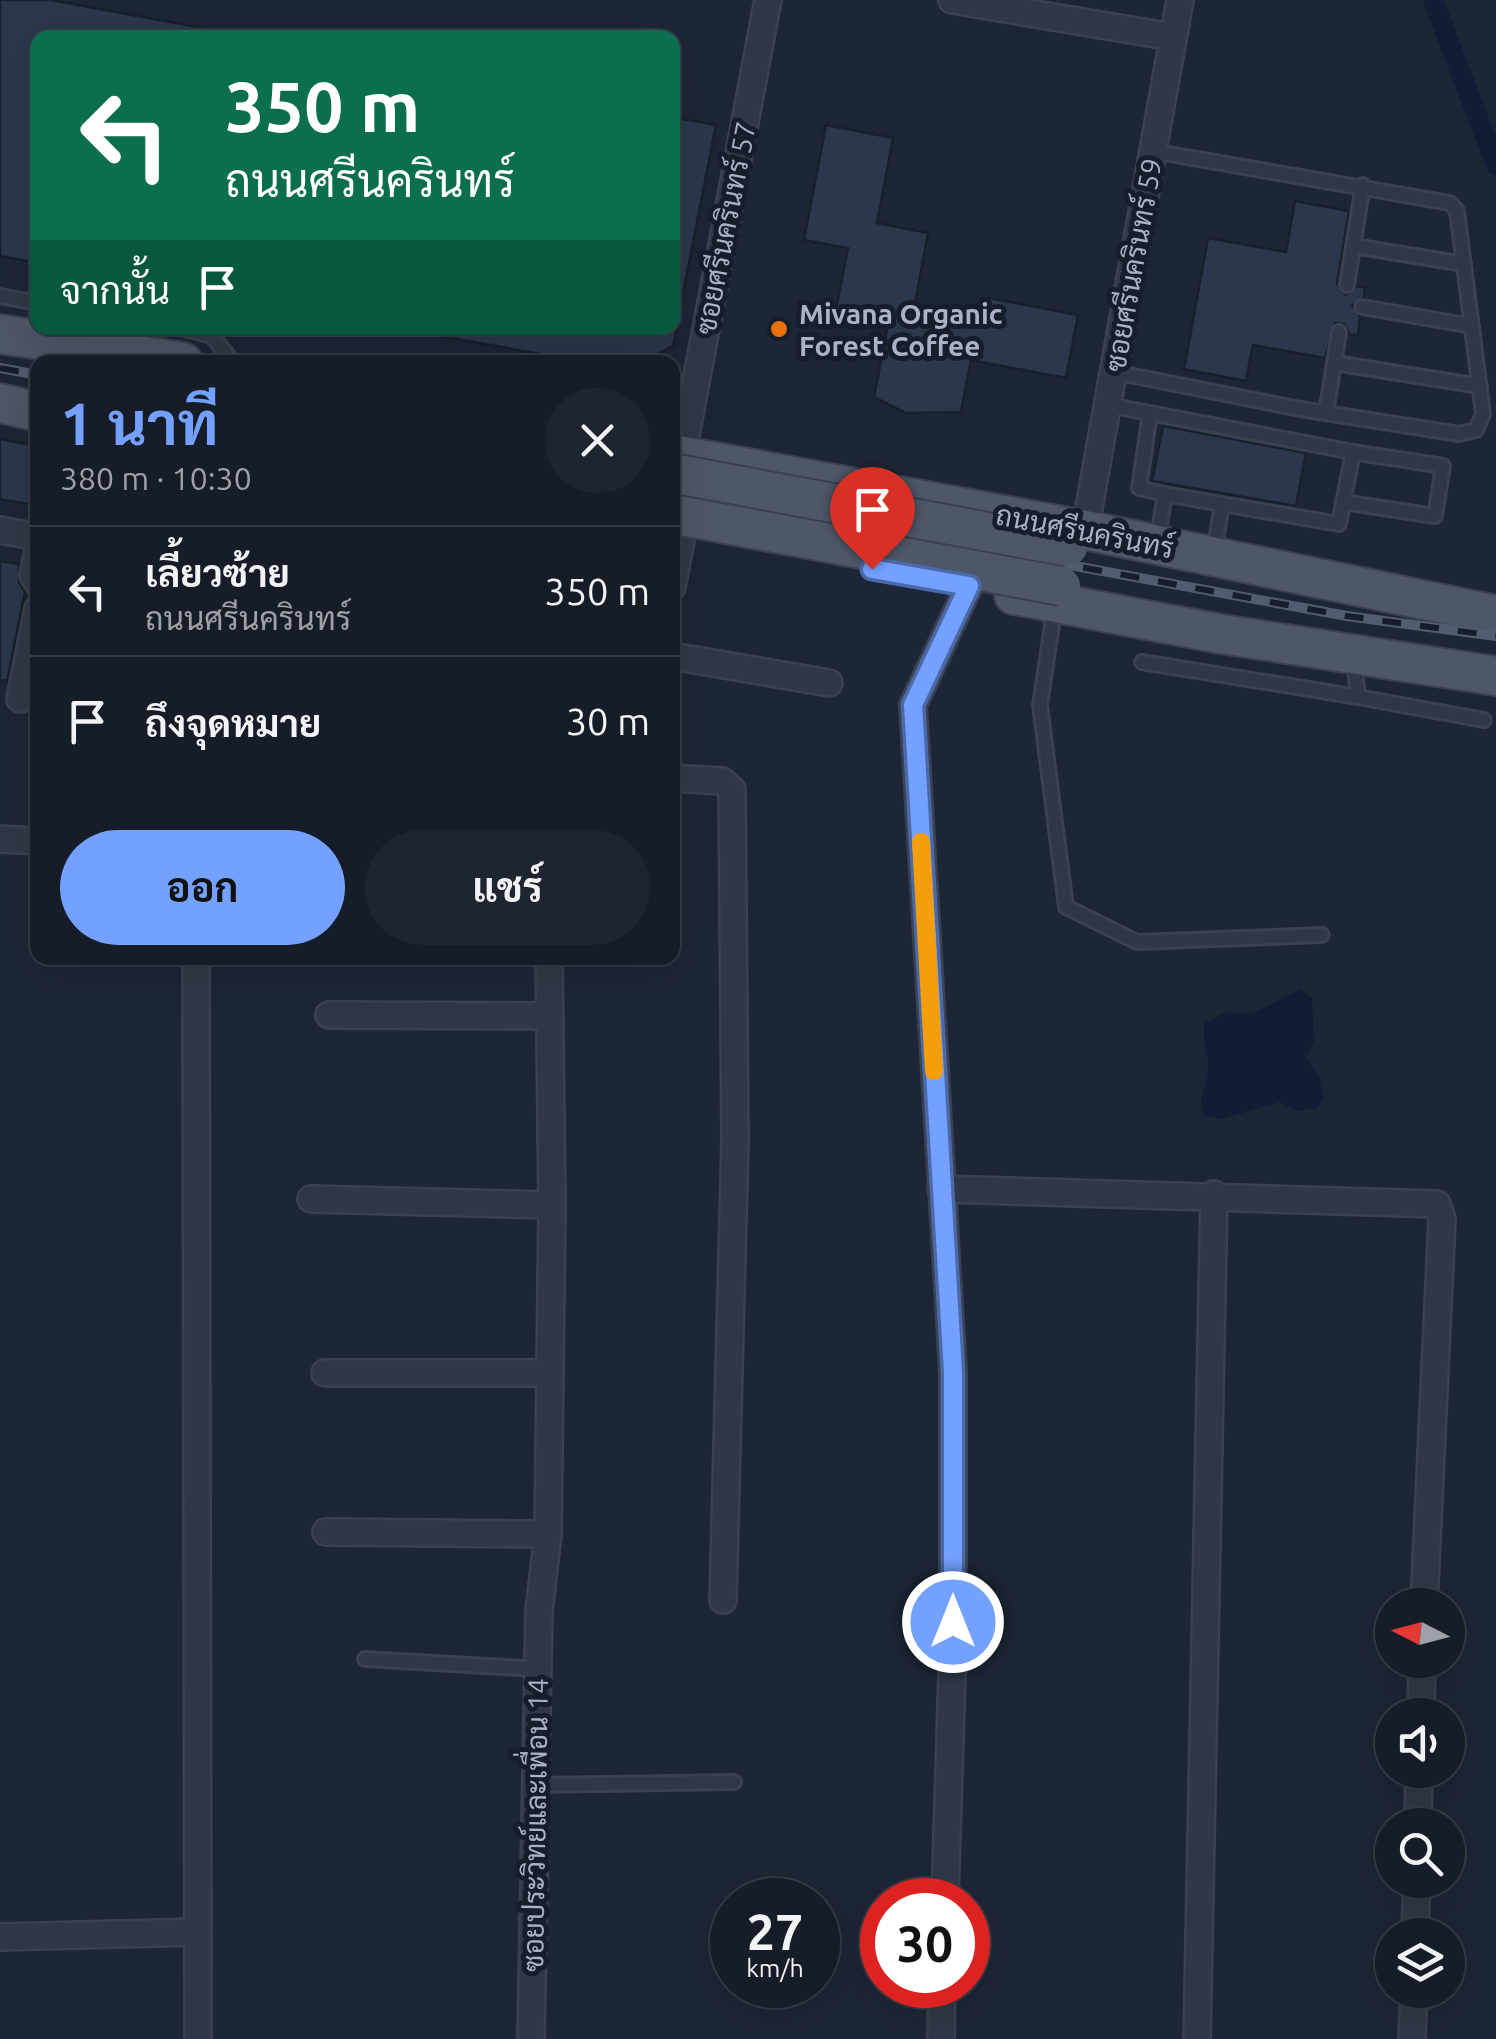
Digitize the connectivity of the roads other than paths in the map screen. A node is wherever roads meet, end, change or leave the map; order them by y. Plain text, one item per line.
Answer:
1 (768, 0) edge
2 (952, 0) edge
3 (1180, 0) edge
4 (1173, 37) junction
5 (1152, 151) junction
6 (1363, 185) junction
7 (1352, 246) junction
8 (1464, 264) junction
9 (1346, 284) dead end
10 (0, 296) edge
11 (30, 302) edge
12 (1362, 307) dead end
13 (1472, 326) junction
14 (1339, 332) dead end
15 (0, 334) edge
16 (208, 335) edge
17 (0, 343) edge
18 (69, 344) edge
19 (139, 355) edge
20 (227, 355) edge
21 (1334, 363) junction
22 (1114, 372) junction
23 (1480, 386) junction
24 (0, 399) edge
25 (30, 399) edge
26 (1108, 405) junction
27 (30, 409) edge
28 (1150, 413) junction
29 (1326, 413) junction
30 (680, 441) edge
31 (1353, 452) junction
32 (680, 462) edge
33 (680, 462) edge
34 (1165, 494) junction
35 (1343, 502) junction
36 (1222, 504) junction
37 (962, 508) junction
38 (680, 528) edge
39 (680, 528) edge
40 (0, 530) edge
41 (30, 536) edge
42 (1077, 538) junction
43 (1157, 545) junction
44 (1214, 556) junction
45 (958, 584) junction
46 (1058, 594) junction
47 (1435, 604) junction
48 (1496, 615) edge
49 (30, 649) edge
50 (1354, 653) junction
51 (680, 657) edge
52 (1142, 662) dead end
53 (1428, 663) junction
54 (1496, 676) edge
55 (829, 684) dead end
56 (1358, 698) junction
57 (20, 699) dead end
58 (1484, 720) dead end
59 (680, 778) edge
60 (0, 839) edge
61 (30, 841) edge
62 (1322, 935) dead end
63 (196, 965) edge
64 (548, 965) edge
65 (330, 1015) dead end
66 (548, 1016) junction
67 (941, 1189) junction
68 (1214, 1194) junction
69 (311, 1198) dead end
70 (552, 1205) junction
71 (325, 1373) dead end
72 (548, 1373) junction
73 (326, 1532) dead end
74 (548, 1534) junction
75 (1425, 1588) edge
76 (723, 1600) dead end
77 (364, 1660) dead end
78 (538, 1669) junction
79 (734, 1782) dead end
80 (536, 1784) junction
81 (946, 1878) edge
82 (198, 1932) junction
83 (0, 1937) edge
84 (941, 2008) edge
85 (1413, 2008) edge
86 (198, 2039) edge
87 (531, 2039) edge
88 (940, 2039) edge
89 (1197, 2039) edge
90 (1412, 2039) edge

1 - 30 street, ซอยศรีนครินทร์ 57
2 - 4 street
3 - 4 street, ซอยศรีนครินทร์ 59
4 - 5 street, ซอยศรีนครินทร์ 59
5 - 6 lane
5 - 22 street, ซอยศรีนครินทร์ 59
6 - 7 lane
6 - 8 lane
7 - 8 lane
7 - 9 lane
8 - 13 lane
10 - 11 lane
12 - 13 lane
13 - 23 lane
14 - 21 lane
15 - 18 main road
16 - 20 lane
17 - 18 main road
18 - 19 main road
21 - 23 lane
21 - 29 lane
22 - 26 street, ซอยศรีนครินทร์ 59
22 - 29 lane
23 - 29 lane
24 - 25 main road
24 - 27 main road
26 - 28 lane
26 - 42 street, ซอยศรีนครินทร์ 59
28 - 31 lane
28 - 34 lane
31 - 35 lane
31 - 35 lane
32 - 37 main road, ถนนศรีนครินทร์
33 - 42 main road, bridge
34 - 36 lane
34 - 43 lane
35 - 36 lane
36 - 44 lane
37 - 42 main road, ถนนศรีนครินทร์
37 - 45 main road
38 - 45 main road
39 - 46 main road, bridge
40 - 41 street
42 - 43 main road, ถนนศรีนครินทร์
42 - 47 main road
43 - 44 main road, ถนนศรีนครินทร์
44 - 47 main road, ถนนศรีนครินทร์
45 - 46 main road
45 - 67 street
46 - 50 main road
46 - 53 main road
46 - 62 lane
47 - 48 main road, ถนนศรีนครินทร์
49 - 57 street
50 - 53 main road
50 - 56 lane
51 - 55 street
52 - 56 lane
53 - 54 main road
56 - 58 lane
59 - 76 street
60 - 61 street
63 - 82 street
64 - 66 street, ซอยประวิทย์และเพื่อน 14
65 - 66 street
66 - 70 street, ซอยประวิทย์และเพื่อน 14
67 - 68 street
67 - 81 street
68 - 75 street
68 - 89 street
69 - 70 street
70 - 72 street, ซอยประวิทย์และเพื่อน 14
71 - 72 street
72 - 74 street, ซอยประวิทย์และเพื่อน 14
73 - 74 street
74 - 78 street, ซอยประวิทย์และเพื่อน 14
77 - 78 lane
78 - 80 street, ซอยประวิทย์และเพื่อน 14
79 - 80 lane
80 - 87 street, ซอยประวิทย์และเพื่อน 14
82 - 83 street
82 - 86 street
84 - 88 street
85 - 90 street

